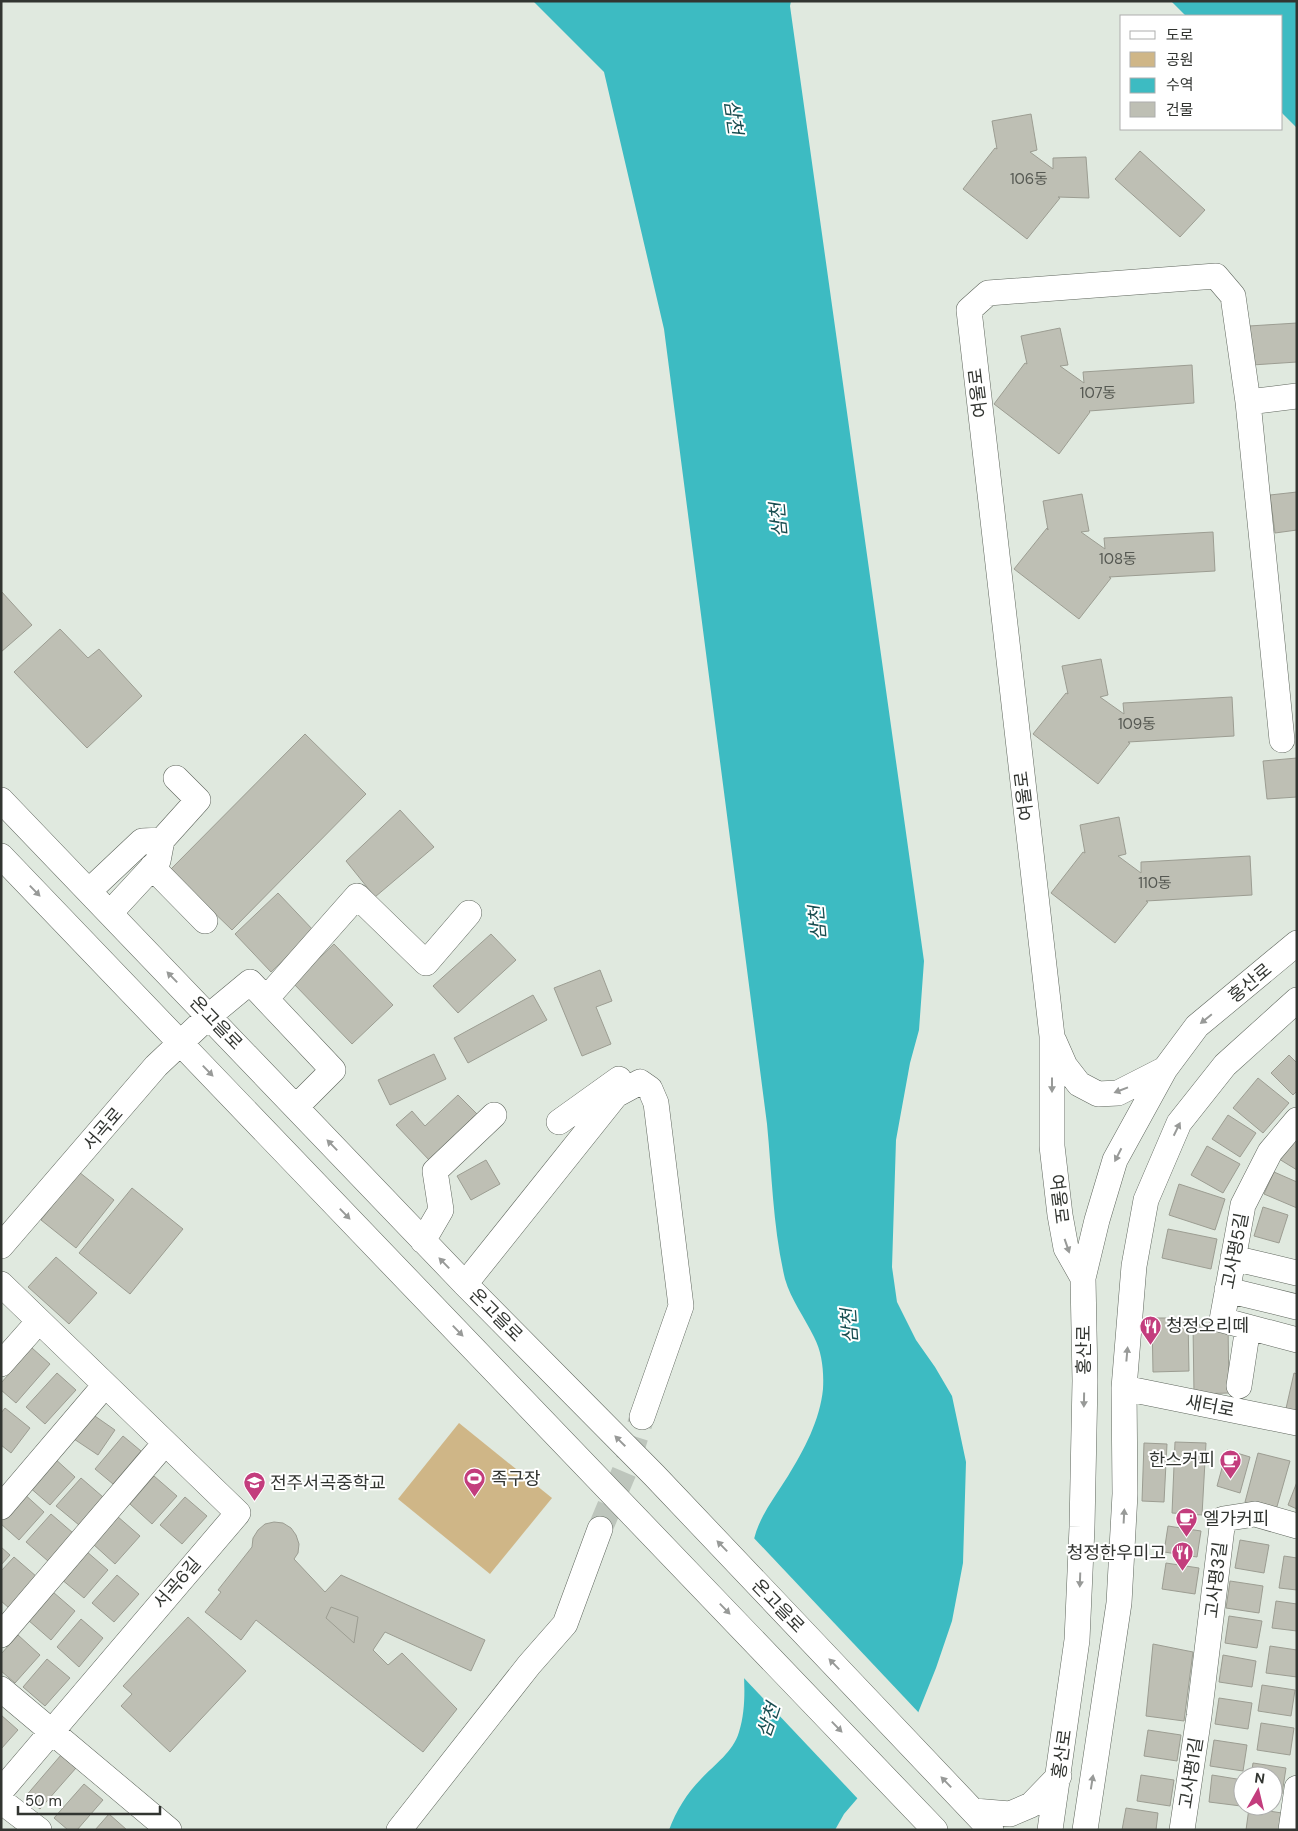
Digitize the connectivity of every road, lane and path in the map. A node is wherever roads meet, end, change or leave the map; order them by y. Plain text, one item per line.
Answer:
1 (1297, 396) edge
2 (1248, 402) junction
3 (1282, 740) dead end
4 (176, 778) dead end
5 (1, 800) edge
6 (162, 840) junction
7 (1, 856) edge
8 (152, 867) junction
9 (89, 891) junction
10 (110, 913) junction
11 (468, 913) dead end
12 (205, 921) dead end
13 (1297, 943) edge
14 (266, 999) junction
15 (1297, 1000) edge
16 (209, 1016) junction
17 (1052, 1036) junction
18 (181, 1043) junction
19 (1165, 1068) junction
20 (639, 1088) junction
21 (296, 1107) junction
22 (494, 1115) dead end
23 (1297, 1120) edge
24 (559, 1122) dead end
25 (423, 1241) junction
26 (1, 1246) edge
27 (1233, 1258) junction
28 (1297, 1272) edge
29 (1084, 1278) junction
30 (1, 1284) edge
31 (465, 1284) junction
32 (1227, 1290) junction
33 (1297, 1307) edge
34 (39, 1321) junction
35 (1248, 1327) junction
36 (1297, 1340) edge
37 (1, 1364) edge
38 (548, 1368) junction
39 (105, 1385) junction
40 (1239, 1386) dead end
41 (1124, 1388) junction
42 (521, 1397) junction
43 (642, 1417) tunnel mouth
44 (1297, 1422) edge
45 (165, 1443) junction
46 (1, 1507) edge
47 (1297, 1526) edge
48 (600, 1529) tunnel mouth
49 (1, 1635) edge
50 (1, 1689) edge
51 (1199, 1716) joint
52 (51, 1730) junction
53 (1059, 1776) junction
54 (1297, 1788) edge
55 (1, 1791) edge
56 (1, 1801) edge
57 (1001, 1822) edge
58 (39, 1830) edge
59 (169, 1830) edge
60 (399, 1830) edge
61 (935, 1830) edge
62 (1050, 1830) edge
63 (1085, 1830) edge
64 (1182, 1830) edge
65 (1291, 1830) edge

1 - 2 street
2 - 3 street
2 - 17 street, 여울로
4 - 6 street
5 - 9 street, 온고을로
6 - 8 street
6 - 9 street
7 -> 18 street
8 - 10 street
8 - 12 street
9 - 10 street, 온고을로
16 -> 10 street, 온고을로
11 - 14 street
13 -> 19 street, 홍산로
14 - 16 street, 서곡로
14 - 21 street
41 -> 15 street, 홍산로
16 - 18 street, 서곡로
16 - 21 street, 온고을로
19 -> 17 street
17 -> 29 street, 여울로
18 - 26 street, 서곡로
18 -> 42 street
19 -> 29 street, 홍산로
20 - 24 street
20 - 31 street
20 - 43 street
25 -> 21 street, 온고을로
22 - 25 street
23 - 27 street, 고사평5길
31 -> 25 street, 온고을로
27 - 28 street
27 - 32 street, 고사평5길
29 -> 53 street, 홍산로
30 - 34 street, 서곡6길
31 - 38 street, 온고을로
32 - 33 street
32 - 35 street, 고사평5길
34 - 37 street
34 - 39 street, 서곡6길
35 - 36 street, 고사평5길
35 - 40 street
38 - 42 street
57 -> 38 street, 온고을로
39 - 45 street, 서곡6길
39 - 46 street
41 - 44 street, 새터로
63 -> 41 street, 홍산로
42 -> 61 street
45 - 49 street
45 - 52 street, 서곡6길
47 - 51 street, 고사평3길
48 - 60 street
50 - 52 street
51 - 64 street, 고사평1길
52 - 55 street, 서곡6길
52 - 59 street
53 - 57 street
53 - 62 street, 홍산로
54 - 65 street
56 - 58 street

